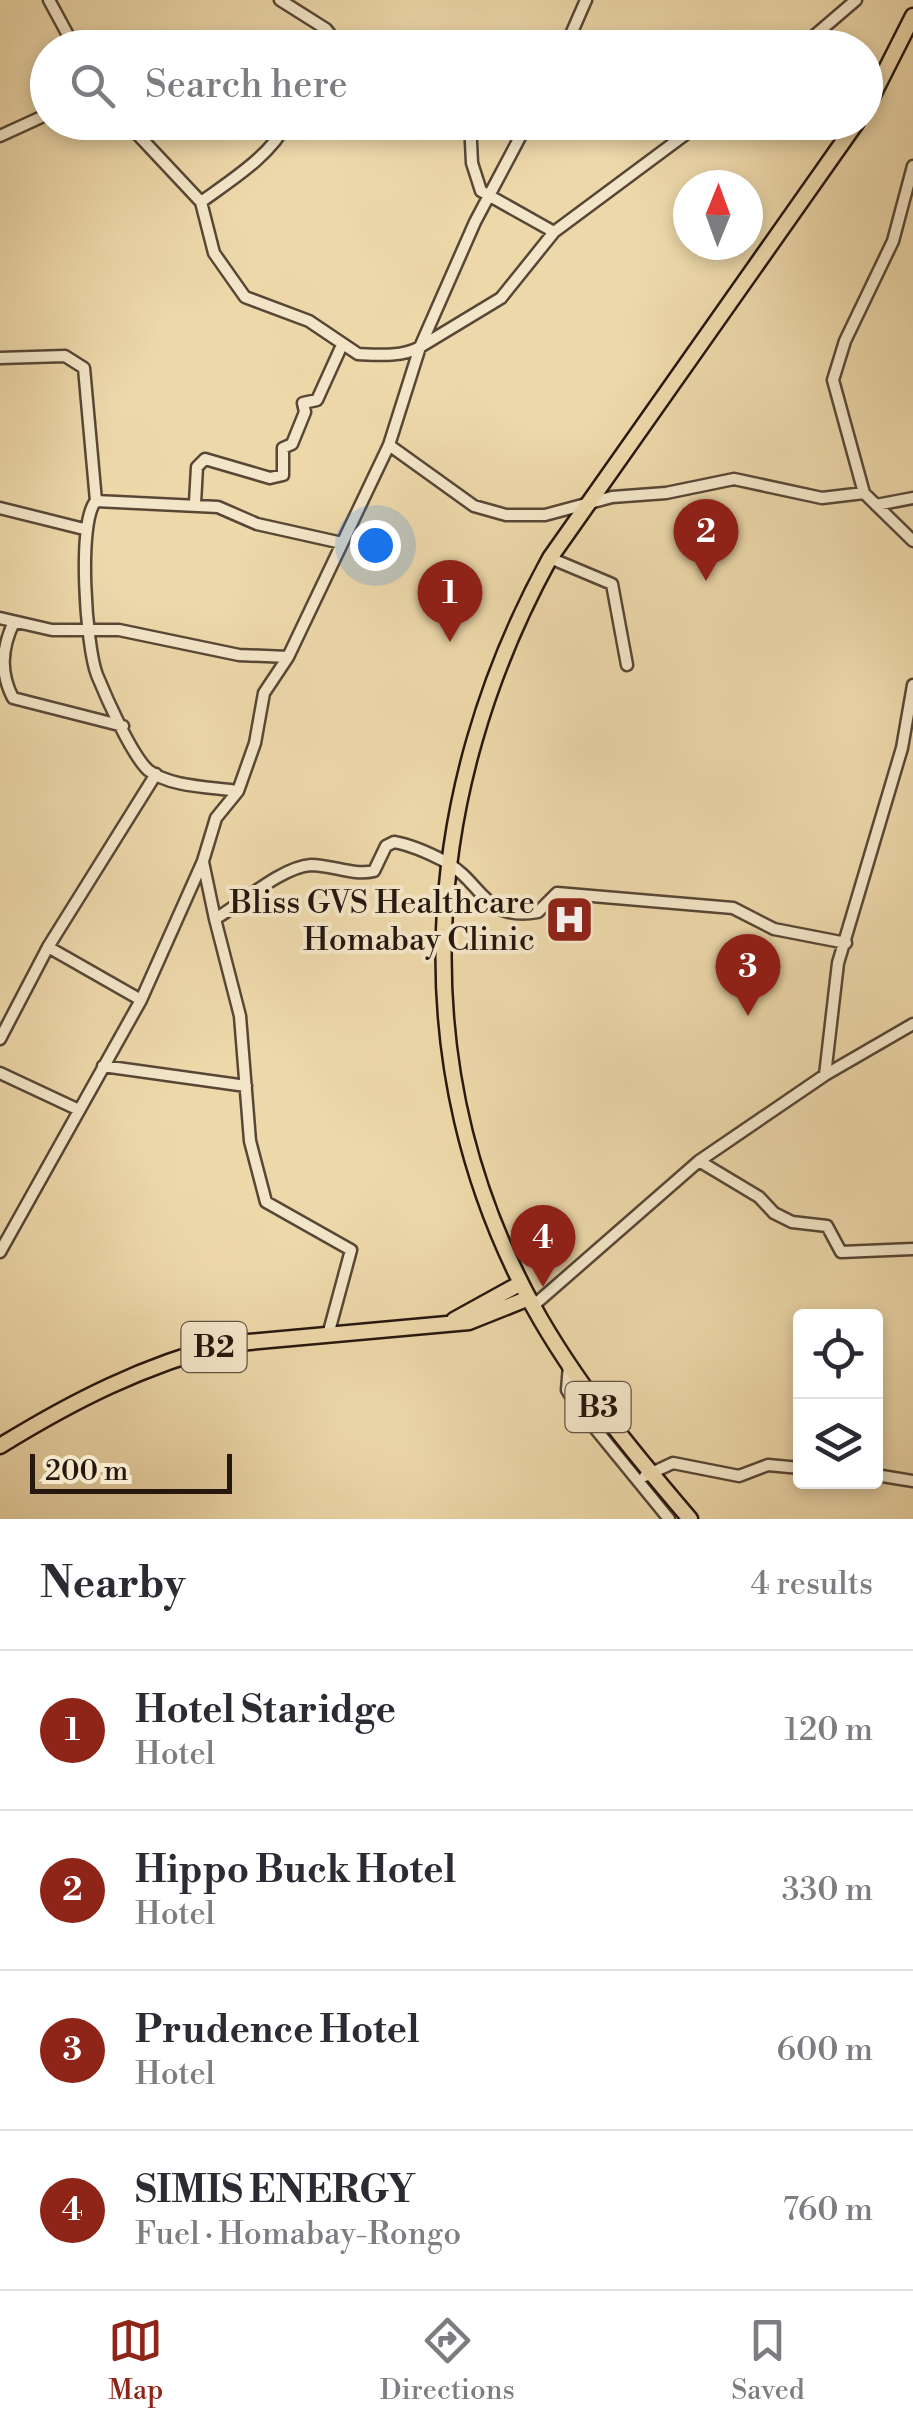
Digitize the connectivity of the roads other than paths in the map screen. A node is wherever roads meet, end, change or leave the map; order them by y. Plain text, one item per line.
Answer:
1 (50, 0) edge
2 (280, 0) edge
3 (586, 0) edge
4 (856, 0) edge
5 (913, 19) edge
6 (66, 30) edge
7 (327, 30) edge
8 (573, 30) edge
9 (821, 30) edge
10 (883, 76) edge
11 (30, 122) edge
12 (0, 136) edge
13 (143, 140) edge
14 (275, 140) edge
15 (472, 140) edge
16 (519, 140) edge
17 (678, 140) edge
18 (844, 140) edge
19 (913, 166) edge
20 (490, 196) junction
21 (202, 202) junction
22 (554, 232) junction
23 (342, 345) junction
24 (420, 347) junction
25 (0, 358) edge
26 (389, 445) junction
27 (864, 494) junction
28 (913, 498) edge
29 (96, 501) junction
30 (195, 503) junction
31 (876, 504) junction
32 (0, 508) edge
33 (580, 508) junction
34 (84, 529) junction
35 (913, 541) edge
36 (342, 543) junction
37 (550, 558) junction
38 (0, 618) edge
39 (14, 622) junction
40 (92, 631) junction
41 (288, 657) junction
42 (627, 665) dead end
43 (913, 685) edge
44 (123, 726) junction
45 (156, 774) junction
46 (238, 791) junction
47 (203, 861) junction
48 (448, 863) junction
49 (216, 919) junction
50 (846, 943) junction
51 (48, 947) junction
52 (141, 1000) junction
53 (913, 1024) edge
54 (0, 1040) edge
55 (103, 1066) junction
56 (0, 1073) edge
57 (825, 1075) junction
58 (246, 1086) junction
59 (79, 1110) junction
60 (699, 1161) junction
61 (913, 1248) edge
62 (0, 1252) edge
63 (522, 1283) junction
64 (531, 1302) junction
65 (449, 1323) junction
66 (328, 1334) junction
67 (0, 1446) edge
68 (793, 1468) edge
69 (645, 1476) junction
70 (883, 1476) edge
71 (913, 1481) edge
72 (670, 1519) edge
73 (690, 1519) edge

1 - 6 street
2 - 7 street
3 - 8 street
4 - 9 street
5 - 10 highway
11 - 12 street
13 - 21 street
14 - 21 street
15 - 20 street
16 - 20 street
17 - 22 street
18 - 33 highway
19 - 27 street
20 - 22 street
20 - 24 street
21 - 23 street
22 - 24 street
23 - 24 street
23 - 30 street
24 - 26 street
25 - 29 street
26 - 33 street
26 - 36 street
27 - 31 street
27 - 33 street
28 - 31 street
29 - 30 street
29 - 34 street
30 - 36 street
31 - 35 street
32 - 34 street
33 - 37 highway
34 - 40 street
36 - 41 street
37 - 42 street
37 - 48 highway
38 - 39 street
39 - 40 street
39 - 44 street
40 - 41 street
40 - 44 street
41 - 46 street
43 - 50 street
44 - 45 street
45 - 46 street
45 - 51 street
46 - 47 street
47 - 49 street
47 - 52 street
48 - 49 street
48 - 50 street
48 - 63 highway
49 - 58 street
50 - 57 street
51 - 52 street
51 - 54 street
52 - 55 street
53 - 57 street
55 - 58 street
55 - 59 street
56 - 59 street
57 - 60 street
58 - 66 street
59 - 62 street
60 - 61 street
60 - 64 street
63 - 64 highway, B3
63 - 65 highway, B2
64 - 65 highway, B2
64 - 69 highway, B3
65 - 66 highway, B2
66 - 67 highway, B2
68 - 69 street
69 - 72 street
69 - 73 highway, B3
70 - 71 street

